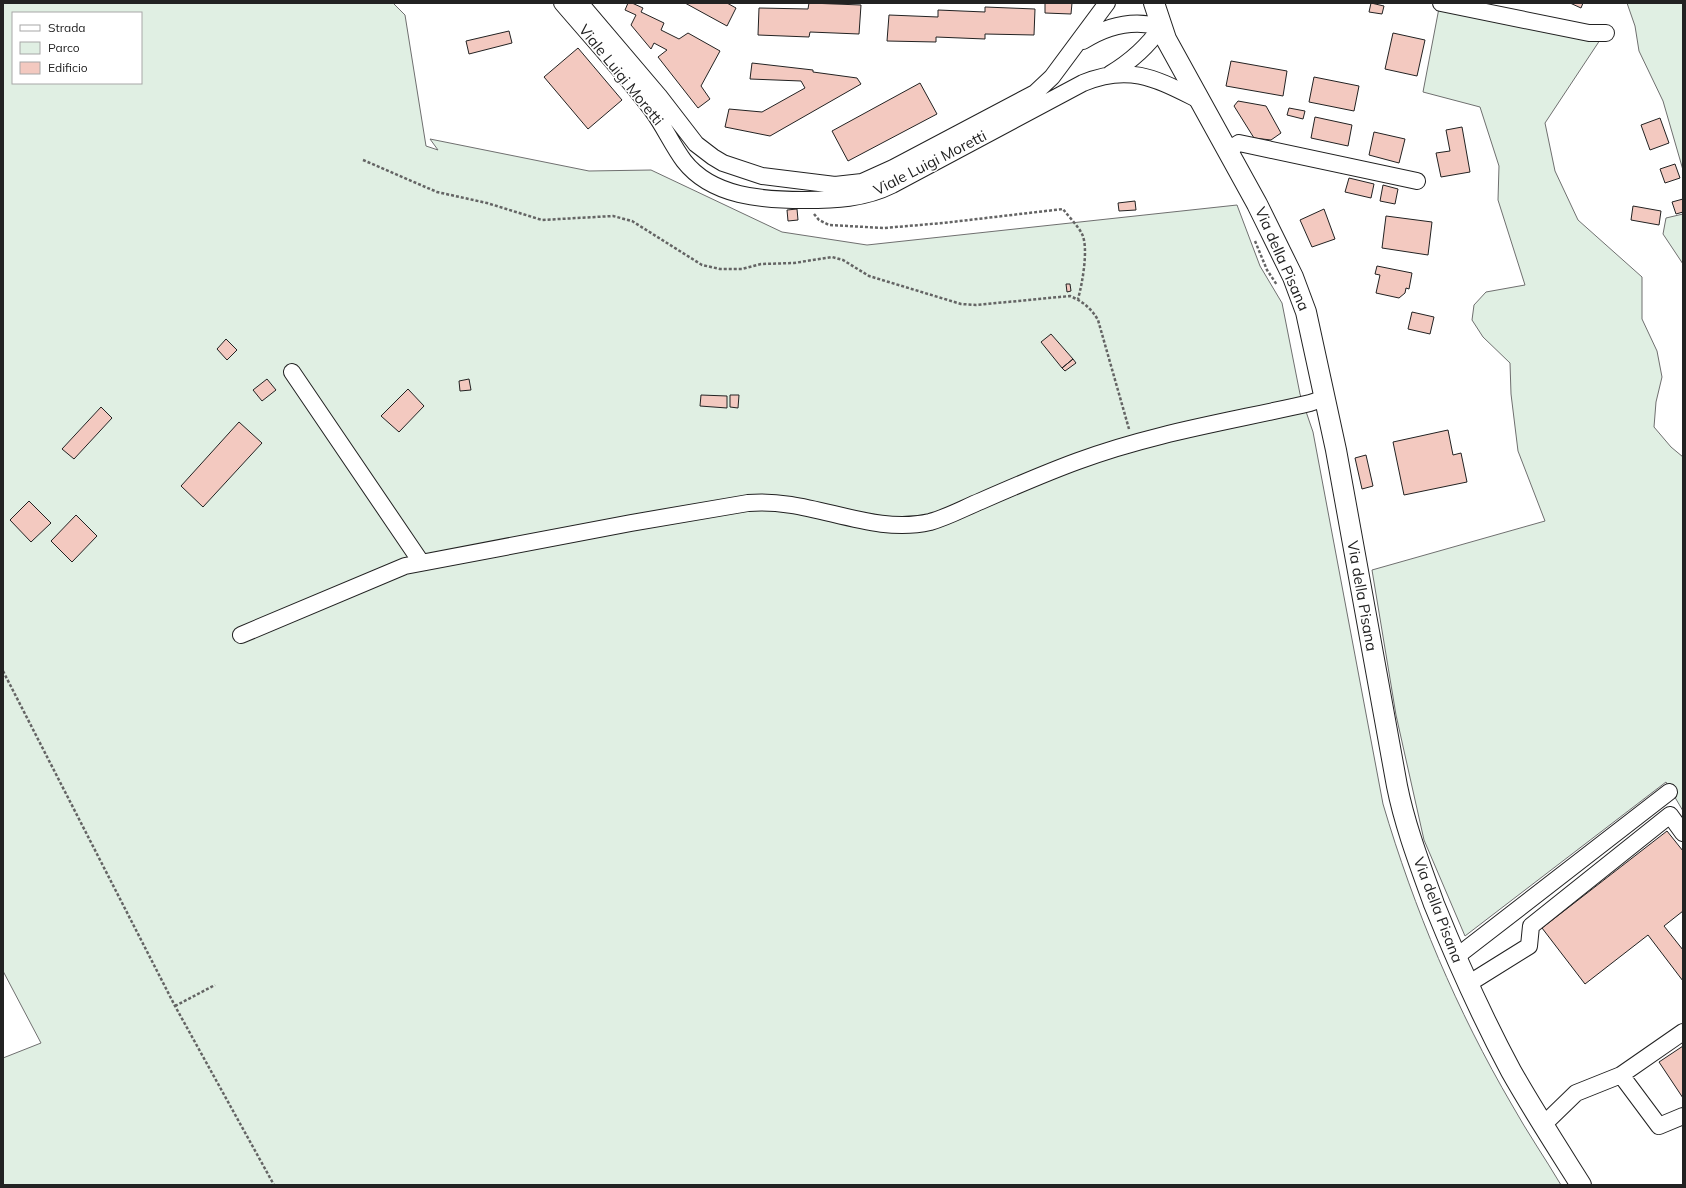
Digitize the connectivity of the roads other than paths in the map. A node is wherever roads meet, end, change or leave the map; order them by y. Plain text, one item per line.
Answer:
1 (562, 3) edge
2 (580, 3) edge
3 (1108, 3) edge
4 (1154, 3) edge
5 (1441, 3) edge
6 (1161, 27) junction
7 (1606, 33) dead end
8 (1075, 46) junction
9 (1109, 74) junction
10 (1201, 101) junction
11 (1228, 150) junction
12 (685, 163) junction
13 (795, 181) junction
14 (1417, 181) dead end
15 (292, 372) dead end
16 (1325, 398) junction
17 (421, 562) junction
18 (242, 635) dead end
19 (1669, 792) dead end
20 (1683, 833) edge
21 (1456, 957) junction
22 (1468, 984) junction
23 (1683, 1032) edge
24 (1621, 1075) junction
25 (1683, 1116) edge
26 (1543, 1125) junction
27 (1581, 1185) edge

1 - 12 street, Viale Luigi Moretti
2 - 13 street, Viale Luigi Moretti
3 - 8 street, Viale Luigi Moretti
4 - 6 main road, Via della Pisana
5 - 7 street
6 - 8 street, Viale Luigi Moretti
6 - 9 street, Viale Luigi Moretti
6 - 10 main road, Via della Pisana
8 - 13 street, Viale Luigi Moretti
9 - 10 street, Viale Luigi Moretti
9 - 12 street, Viale Luigi Moretti
10 - 11 main road, Via della Pisana
11 - 14 street
11 - 16 main road, Via della Pisana
12 - 13 street
15 - 17 street
16 - 17 street
16 - 21 main road, Via della Pisana
17 - 18 street
19 - 21 street
20 - 22 street
21 - 22 main road, Via della Pisana
22 - 26 main road, Via della Pisana
23 - 24 street
24 - 25 street
24 - 26 street
26 - 27 main road, Via della Pisana

